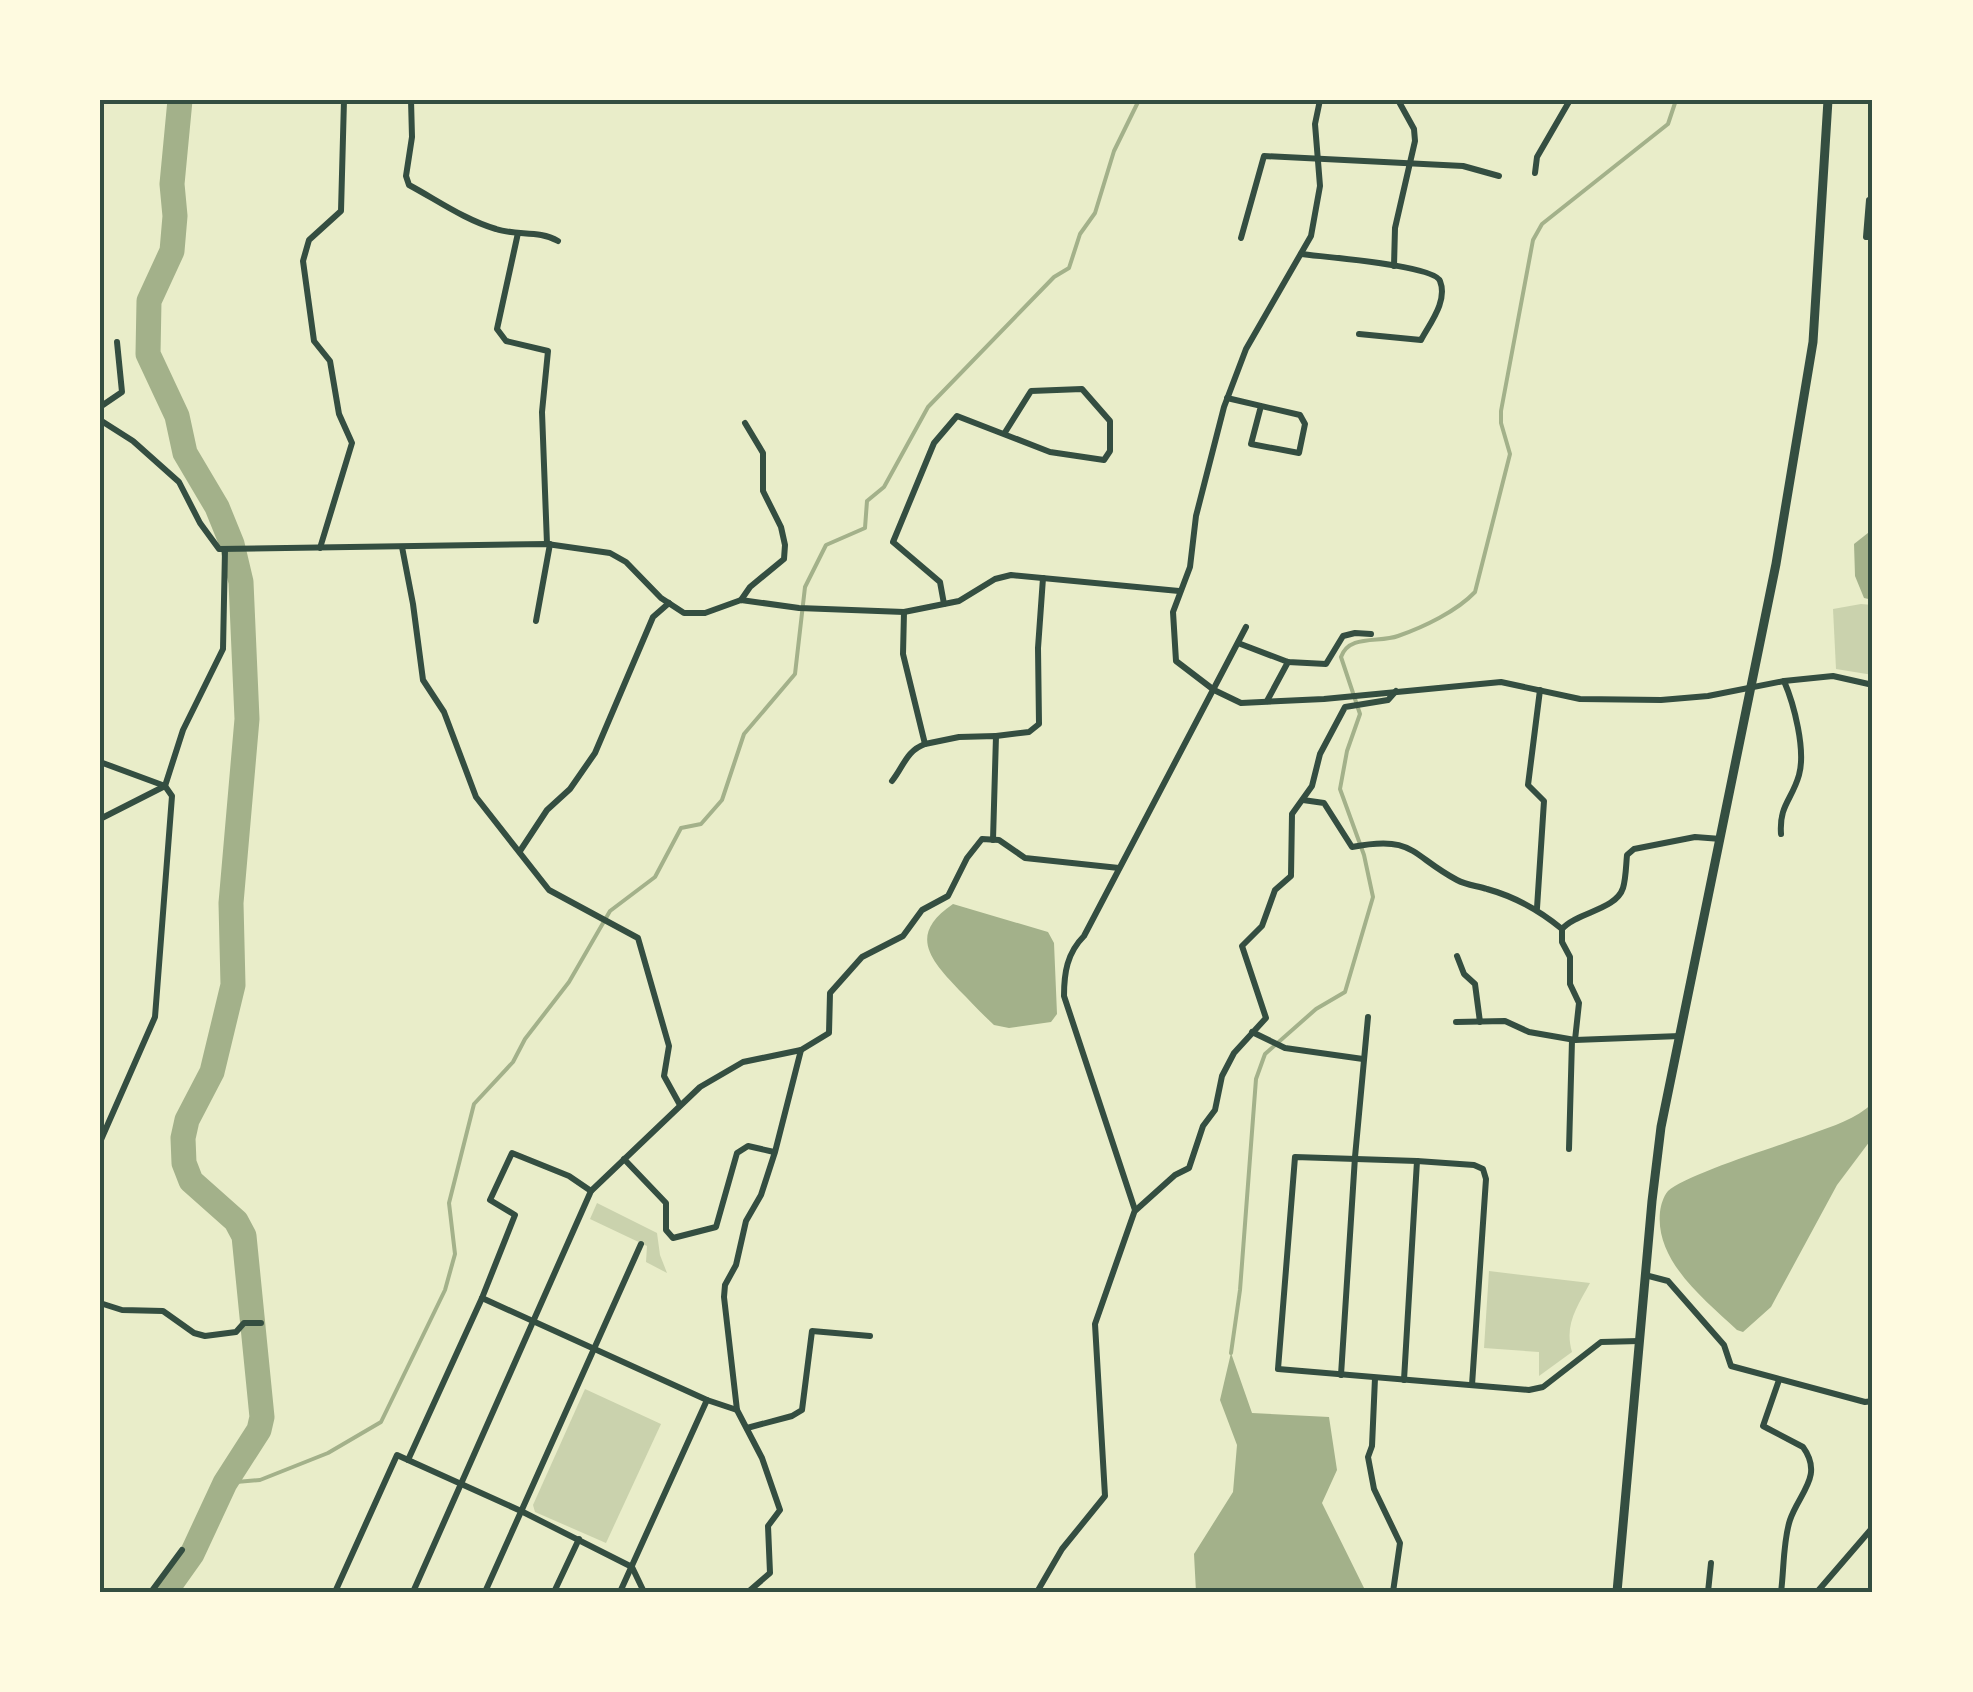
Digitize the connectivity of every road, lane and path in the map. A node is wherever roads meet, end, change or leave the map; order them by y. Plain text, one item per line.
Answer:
1 (344, 100) edge
2 (411, 100) edge
3 (1320, 100) edge
4 (1398, 100) edge
5 (1570, 100) edge
6 (1828, 100) edge
7 (1315, 160) junction
8 (1410, 164) junction
9 (1536, 172) dead end
10 (1498, 176) dead end
11 (1873, 200) edge
12 (518, 233) junction
13 (1873, 237) edge
14 (1240, 238) dead end
15 (558, 241) dead end
16 (1301, 254) junction
17 (1394, 266) junction
18 (1359, 334) dead end
19 (117, 342) dead end
20 (1227, 398) junction
21 (1260, 406) junction
22 (100, 407) edge
23 (100, 420) edge
24 (745, 424) dead end
25 (1004, 434) junction
26 (549, 544) junction
27 (320, 548) junction
28 (402, 548) junction
29 (226, 550) junction
30 (1043, 578) junction
31 (1179, 592) junction
32 (741, 600) junction
33 (669, 603) junction
34 (944, 604) junction
35 (904, 612) junction
36 (536, 621) dead end
37 (1246, 627) dead end
38 (1371, 634) dead end
39 (1238, 642) junction
40 (1288, 662) junction
41 (1784, 681) junction
42 (1873, 685) edge
43 (1752, 688) junction
44 (1214, 690) junction
45 (1397, 690) junction
46 (1540, 690) junction
47 (1267, 702) junction
48 (996, 736) junction
49 (926, 744) junction
50 (100, 762) edge
51 (892, 781) dead end
52 (165, 786) junction
53 (1302, 800) junction
54 (100, 819) edge
55 (1780, 834) dead end
56 (1721, 839) junction
57 (993, 840) junction
58 (520, 851) junction
59 (1119, 868) junction
60 (1537, 908) junction
61 (1562, 928) junction
62 (1458, 956) dead end
63 (1368, 1017) dead end
64 (1456, 1022) dead end
65 (1480, 1022) junction
66 (1252, 1032) junction
67 (1680, 1036) junction
68 (1574, 1040) junction
69 (801, 1050) junction
70 (1362, 1059) junction
71 (680, 1105) junction
72 (100, 1142) edge
73 (1569, 1149) dead end
74 (775, 1152) junction
75 (1355, 1157) junction
76 (624, 1159) junction
77 (1416, 1161) junction
78 (591, 1192) junction
79 (1136, 1210) junction
80 (641, 1244) dead end
81 (1645, 1275) junction
82 (482, 1298) junction
83 (100, 1302) edge
84 (259, 1323) dead end
85 (534, 1323) junction
86 (870, 1336) dead end
87 (1639, 1341) junction
88 (594, 1348) junction
89 (1342, 1375) junction
90 (1375, 1378) junction
91 (1404, 1380) junction
92 (1779, 1380) junction
93 (1472, 1385) junction
94 (707, 1400) junction
95 (1873, 1401) edge
96 (737, 1410) junction
97 (747, 1428) junction
98 (408, 1460) junction
99 (461, 1484) junction
100 (521, 1511) junction
101 (1873, 1526) edge
102 (579, 1538) junction
103 (182, 1550) dead end
104 (1710, 1563) dead end
105 (632, 1566) junction
106 (151, 1592) edge
107 (336, 1592) edge
108 (414, 1592) edge
109 (485, 1592) edge
110 (554, 1592) edge
111 (620, 1592) edge
112 (644, 1592) edge
113 (748, 1592) edge
114 (1037, 1592) edge
115 (1393, 1592) edge
116 (1616, 1592) edge
117 (1708, 1592) edge
118 (1781, 1592) edge
119 (1817, 1592) edge

1 - 27 street
2 - 12 street
3 - 7 street
4 - 8 street
5 - 9 street
6 - 43 street
7 - 8 street
7 - 14 street
7 - 16 street
8 - 10 street
8 - 17 street
11 - 13 street
12 - 15 street
12 - 26 street
16 - 17 street
16 - 20 street
17 - 18 street
19 - 22 street
20 - 21 street
20 - 31 street
21 - 21 street
23 - 29 street
24 - 32 street
25 - 25 street
25 - 34 street
26 - 28 street
26 - 33 street
26 - 36 street
27 - 28 street
27 - 29 street
28 - 58 street
29 - 52 street
30 - 31 street
30 - 34 street
30 - 48 street
31 - 44 street
32 - 33 street
32 - 35 street
33 - 58 street
34 - 35 street
35 - 49 street
37 - 39 street
38 - 40 street
39 - 40 street
39 - 44 street
40 - 47 street
41 - 42 street
41 - 43 street
41 - 55 street
43 - 46 street
43 - 56 street
44 - 47 street
44 - 59 street
45 - 46 street
45 - 47 street
45 - 53 street
46 - 60 street
48 - 49 street
48 - 57 street
49 - 51 street
50 - 52 street
52 - 54 street
52 - 72 street
53 - 60 street
53 - 66 street
56 - 61 street
56 - 67 street
57 - 59 street
57 - 69 street
58 - 71 street
59 - 79 street
60 - 61 street
61 - 68 street
62 - 65 street
63 - 70 street
64 - 65 street
65 - 68 street
66 - 70 street
66 - 79 street
67 - 68 street
67 - 81 street
68 - 73 street
69 - 71 street
69 - 74 street
70 - 75 street
71 - 76 street
74 - 76 street
74 - 96 street
75 - 77 street
75 - 89 street
75 - 89 street
76 - 78 street
77 - 91 street
77 - 93 street
78 - 82 street
78 - 85 street
79 - 114 street
80 - 88 street
81 - 87 street
81 - 92 street
82 - 85 street
82 - 98 street
83 - 84 street
85 - 88 street
85 - 99 street
86 - 97 street
87 - 93 street
87 - 116 street
88 - 94 street
88 - 100 street
89 - 90 street
90 - 91 street
90 - 115 street
91 - 93 street
92 - 95 street
92 - 118 street
94 - 96 street
94 - 105 street
96 - 97 street
97 - 113 street
98 - 99 street
98 - 107 street
99 - 100 street
99 - 108 street
100 - 102 street
100 - 109 street
101 - 119 street
102 - 105 street
102 - 110 street
103 - 106 street
104 - 117 street
105 - 111 street
105 - 112 street

